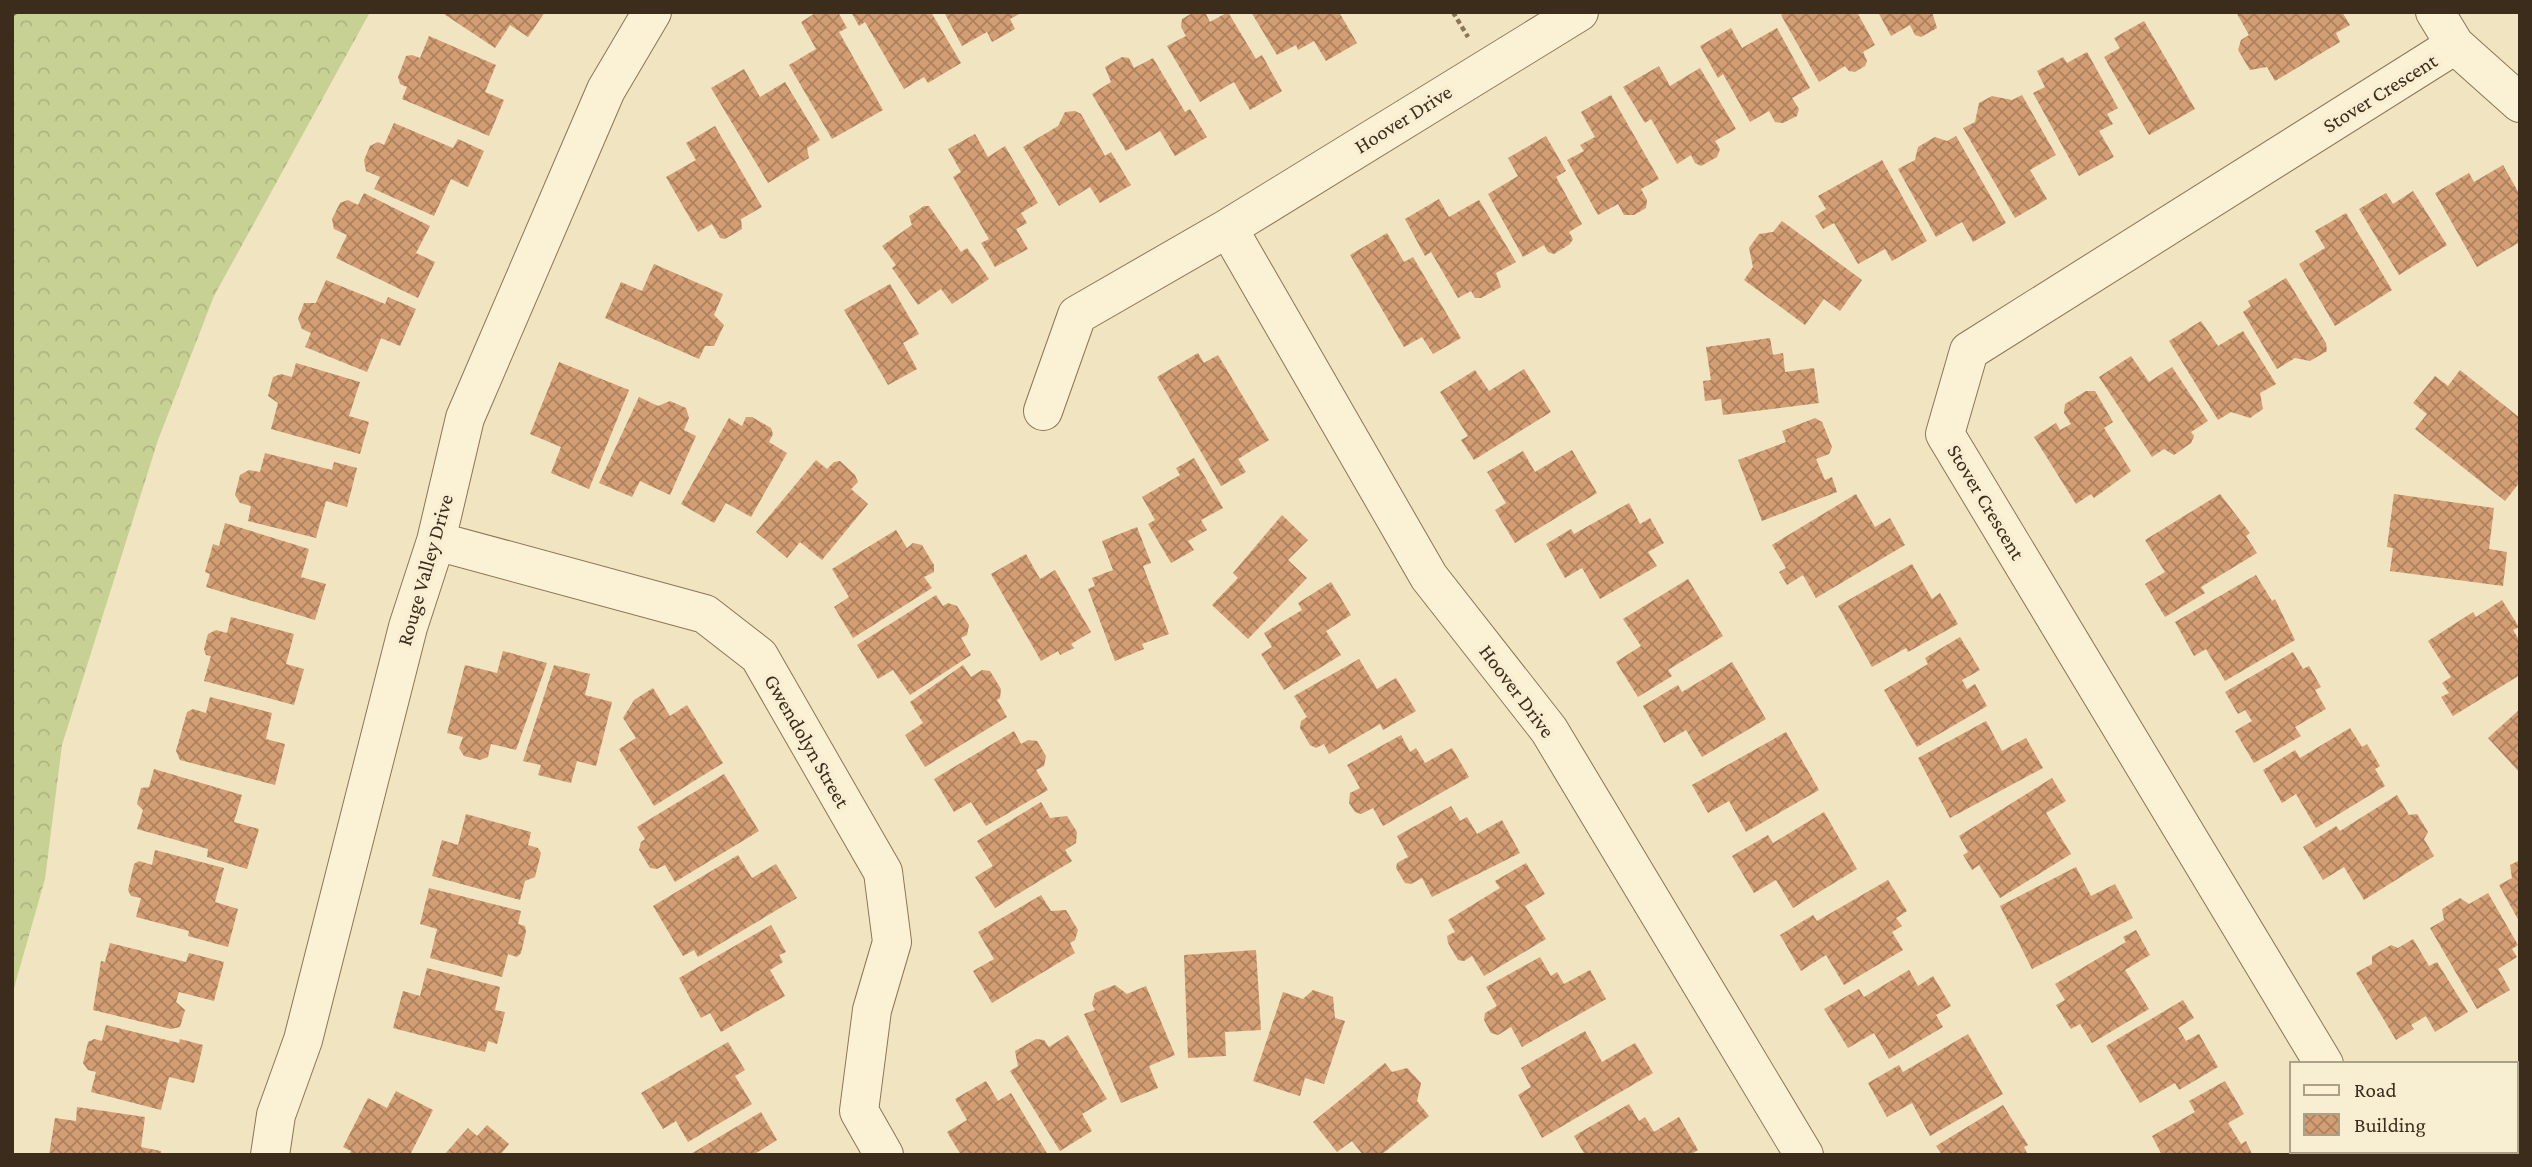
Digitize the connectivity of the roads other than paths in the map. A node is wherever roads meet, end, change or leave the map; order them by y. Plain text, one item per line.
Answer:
1 (652, 12) edge
2 (1579, 12) edge
3 (2435, 12) edge
4 (2455, 45) junction
5 (2520, 103) edge
6 (1228, 228) junction
7 (1043, 411) dead end
8 (436, 541) junction
9 (2323, 1062) edge
10 (270, 1155) edge
11 (884, 1155) edge
12 (1804, 1155) edge

1 - 8 street, Rouge Valley Drive
2 - 6 street, Hoover Drive
3 - 4 street
4 - 5 street
4 - 9 street, Stover Crescent
6 - 7 street, Hoover Drive
6 - 12 street, Hoover Drive
8 - 10 street, Rouge Valley Drive
8 - 11 street, Gwendolyn Street

